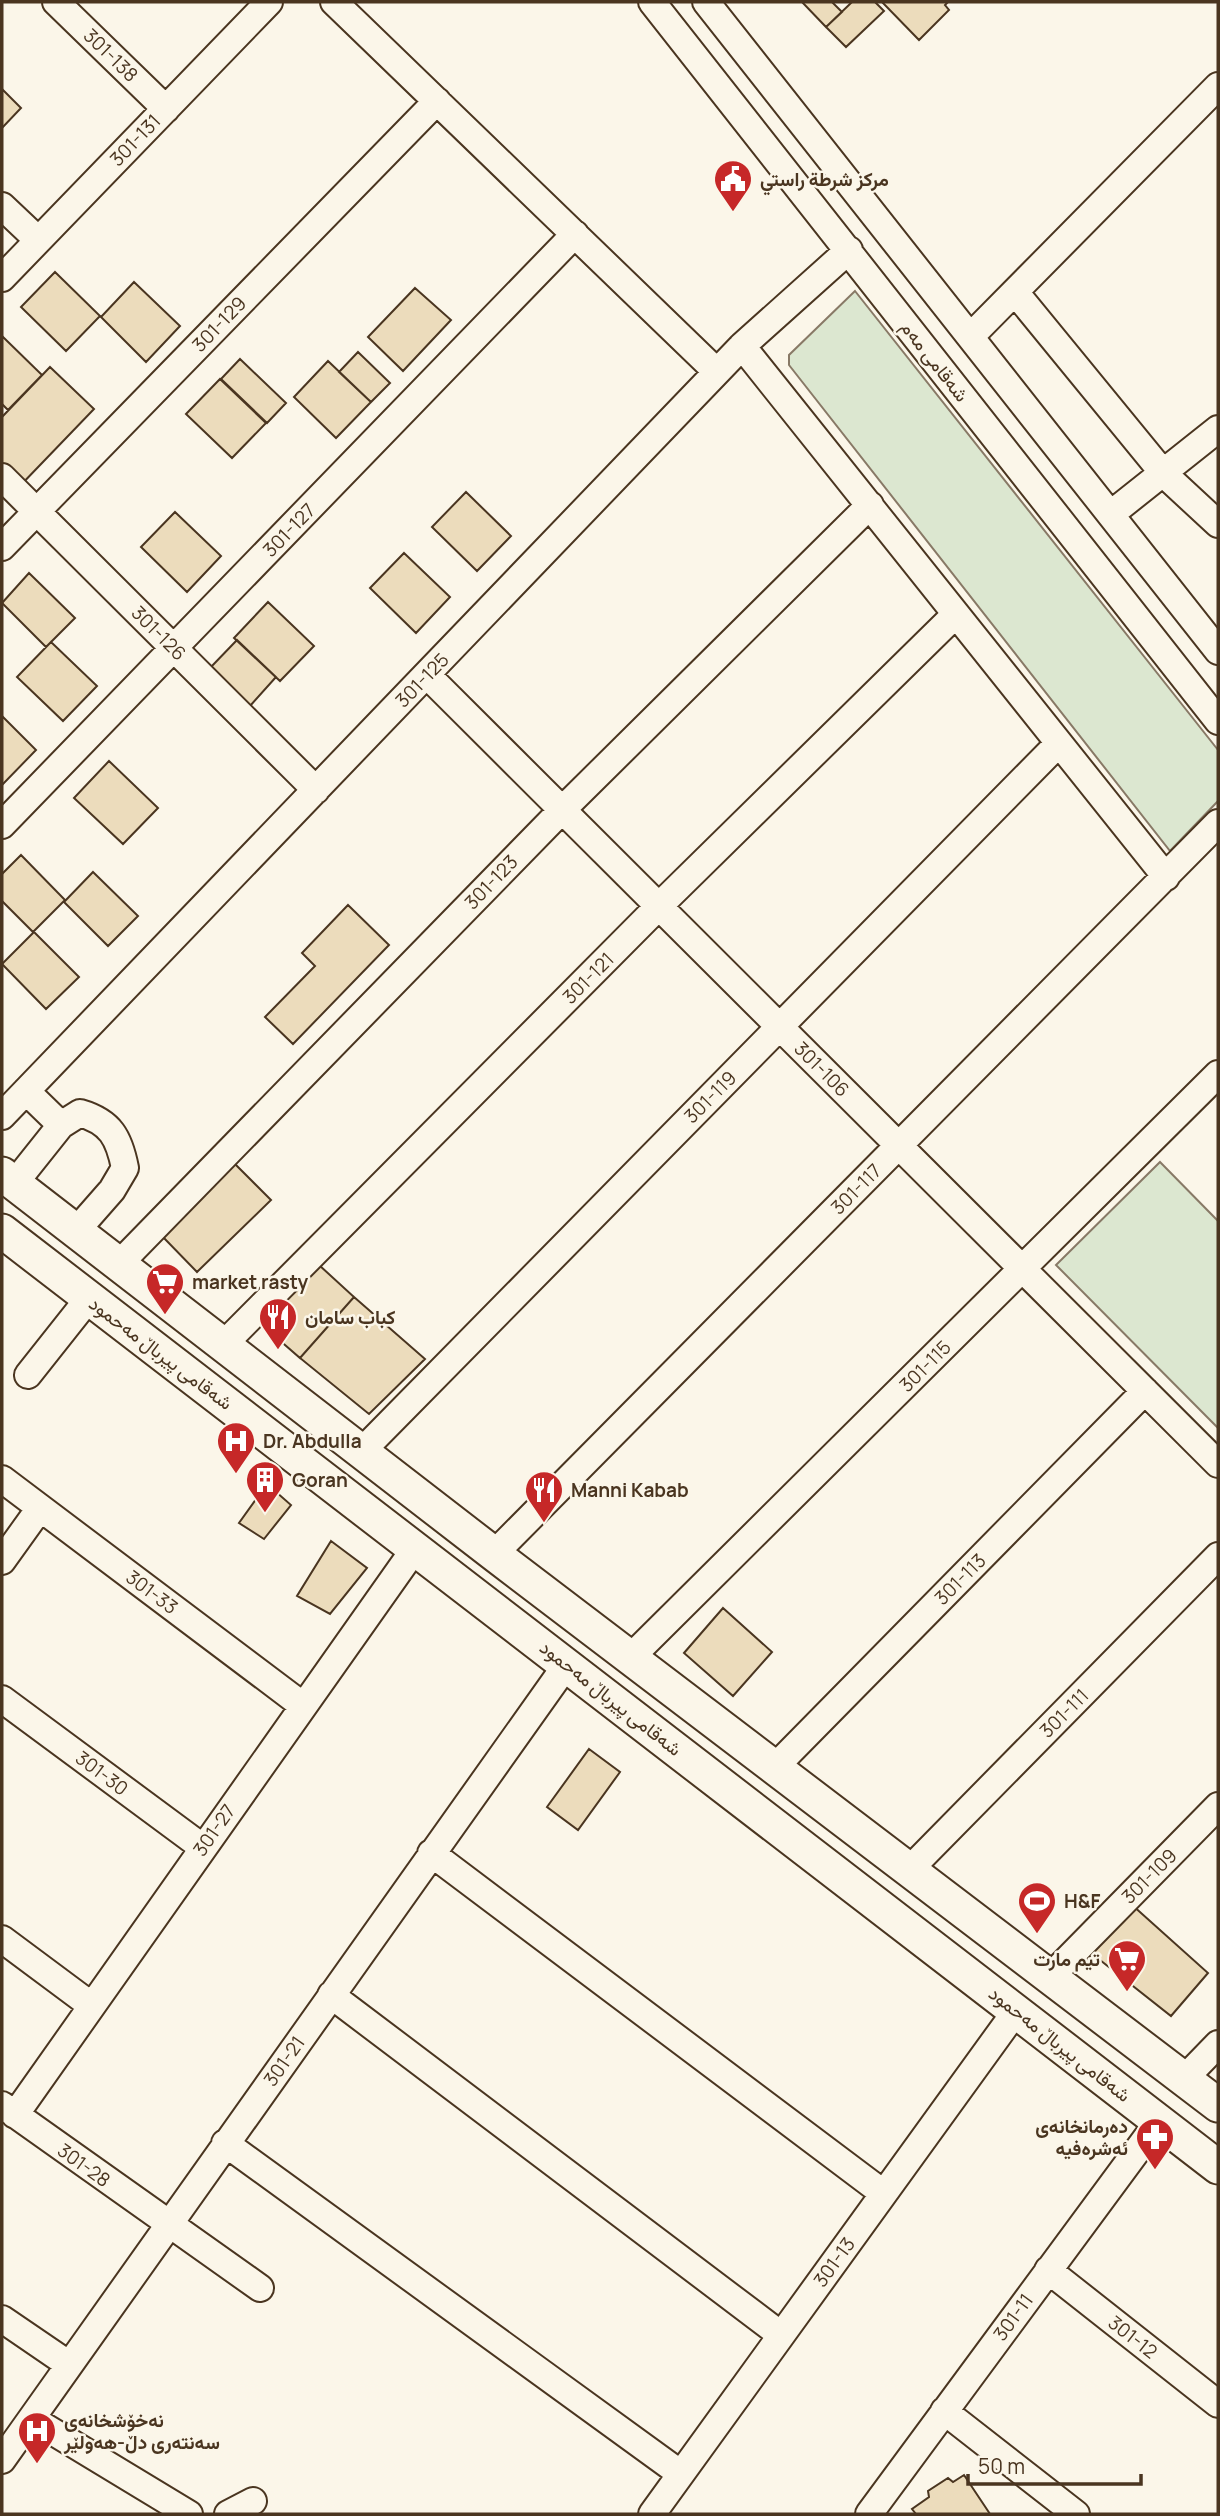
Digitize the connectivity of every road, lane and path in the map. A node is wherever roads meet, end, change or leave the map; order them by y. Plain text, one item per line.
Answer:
1 (56, 2) edge
2 (269, 2) edge
3 (334, 2) edge
4 (652, 2) edge
5 (706, 2) edge
6 (1218, 86) edge
7 (437, 101) junction
8 (166, 109) junction
9 (2, 206) edge
10 (575, 234) junction
11 (38, 240) junction
12 (849, 250) junction
13 (2, 278) edge
14 (1015, 292) junction
15 (972, 335) junction
16 (742, 346) junction
17 (717, 372) junction
18 (1218, 429) edge
19 (1164, 474) junction
20 (2, 477) edge
21 (870, 506) junction
22 (36, 511) junction
23 (1111, 514) junction
24 (1218, 524) edge
25 (2, 547) edge
26 (1182, 605) junction
27 (956, 614) junction
28 (1149, 633) junction
29 (174, 648) junction
30 (1218, 651) edge
31 (427, 675) junction
32 (1218, 721) edge
33 (1059, 743) junction
34 (316, 790) junction
35 (562, 810) junction
36 (1218, 823) edge
37 (2, 825) edge
38 (1166, 877) junction
39 (659, 906) junction
40 (779, 1027) junction
41 (1218, 1074) edge
42 (26, 1091) junction
43 (2, 1116) edge
44 (61, 1125) junction
45 (899, 1146) junction
46 (8, 1179) edge
47 (2, 1231) edge
48 (76, 1231) junction
49 (119, 1264) junction
50 (1023, 1269) junction
51 (89, 1297) junction
52 (173, 1306) junction
53 (146, 1341) junction
54 (223, 1345) junction
55 (28, 1375) dead end
56 (1145, 1391) junction
57 (361, 1452) junction
58 (1218, 1464) edge
59 (2, 1479) edge
60 (40, 1508) junction
61 (416, 1547) junction
62 (494, 1554) junction
63 (1218, 1556) edge
64 (2, 1561) edge
65 (630, 1658) junction
66 (567, 1664) junction
67 (302, 1705) junction
68 (6, 1710) edge
69 (775, 1768) junction
70 (1218, 1806) edge
71 (202, 1847) junction
72 (431, 1853) junction
73 (909, 1870) junction
74 (2, 1939) edge
75 (1050, 1977) junction
76 (331, 1995) junction
77 (92, 2006) junction
78 (1016, 2011) junction
79 (1218, 2044) edge
80 (1184, 2078) junction
81 (1218, 2105) edge
82 (8, 2110) edge
83 (1159, 2121) junction
84 (225, 2143) junction
85 (1218, 2167) edge
86 (883, 2193) junction
87 (167, 2225) junction
88 (1048, 2270) junction
89 (260, 2288) dead end
90 (2, 2319) edge
91 (781, 2335) junction
92 (68, 2364) junction
93 (1218, 2404) edge
94 (944, 2410) junction
95 (32, 2419) junction
96 (2, 2460) edge
97 (681, 2474) junction
98 (253, 2501) dead end
99 (189, 2514) edge
100 (228, 2514) edge
101 (652, 2514) edge
102 (869, 2514) edge
103 (1076, 2514) edge

1 - 8 street, 301-138
2 - 8 street, 301-131
3 - 7 street
4 - 12 street, شەقامی مەم
5 - 15 street
6 - 14 street
7 - 10 street
7 - 22 street, 301-129
8 - 11 street, 301-131
9 - 11 street
10 - 17 street
10 - 29 street, 301-127
11 - 13 street, 301-131
12 - 16 street, 301-125
12 - 28 street, شەقامی مەم
14 - 15 street
14 - 19 street
15 - 23 street
16 - 17 street, 301-125
16 - 21 street
17 - 31 street, 301-125
18 - 19 street
19 - 23 street
19 - 24 street
20 - 22 street, 301-126
21 - 27 street
21 - 35 street, 301-123
22 - 25 street, 301-129
22 - 29 street, 301-126
23 - 26 street
26 - 28 street
26 - 30 street
27 - 33 street
27 - 39 street, 301-121
28 - 32 street, شەقامی مەم
29 - 34 street, 301-126
29 - 37 street, 301-127
31 - 34 street, 301-125
31 - 35 street, 301-106
33 - 38 street
33 - 40 street, 301-119
34 - 42 street, 301-125
35 - 39 street, 301-106
35 - 49 street, 301-123
36 - 38 street, 301-117
38 - 45 street, 301-117
39 - 40 street, 301-106
39 - 54 street, 301-121
40 - 45 street, 301-106
40 - 57 street, 301-119
41 - 50 street, 301-115
42 - 43 street, 301-125
42 - 44 street
44 - 46 street
44 - 48 street
45 - 50 street, 301-106
45 - 62 street, 301-117
46 - 48 main road
47 - 51 main road, شەقامی پیرباڵ مەحمود
48 - 49 main road
49 - 52 main road
50 - 56 street, 301-106
50 - 65 street, 301-115
51 - 53 main road, شەقامی پیرباڵ مەحمود
51 - 55 street
52 - 53 main road
52 - 54 main road
53 - 61 main road, شەقامی پیرباڵ مەحمود
54 - 57 main road
56 - 58 street, 301-106
56 - 69 street, 301-113
57 - 62 main road
59 - 60 street, 301-33
60 - 64 street
60 - 67 street, 301-33
61 - 66 main road, شەقامی پیرباڵ مەحمود
61 - 67 street, 301-27
62 - 65 main road
63 - 73 street, 301-111
65 - 69 main road
66 - 72 street, 301-21
66 - 78 main road, شەقامی پیرباڵ مەحمود
67 - 71 street, 301-27
68 - 71 street, 301-30
69 - 73 main road
70 - 75 street, 301-109
71 - 77 street, 301-27
72 - 76 street, 301-21
72 - 86 street
73 - 75 main road
74 - 77 street
75 - 80 main road
76 - 84 street, 301-21
76 - 91 street
77 - 82 street, 301-27
78 - 83 main road, شەقامی پیرباڵ مەحمود
78 - 86 street, 301-13
79 - 80 street
80 - 81 main road
82 - 87 street, 301-28
83 - 85 main road, شەقامی پیرباڵ مەحمود
83 - 88 street, 301-11
84 - 87 street, 301-21
84 - 97 street
86 - 91 street, 301-13
87 - 89 street, 301-28
87 - 92 street, 301-21
88 - 93 street, 301-12
88 - 94 street, 301-11
90 - 92 street
91 - 97 street, 301-13
92 - 95 street, 301-21
94 - 102 street, 301-11
94 - 103 street
95 - 96 street, 301-21
95 - 99 street
97 - 101 street, 301-13
98 - 100 street

